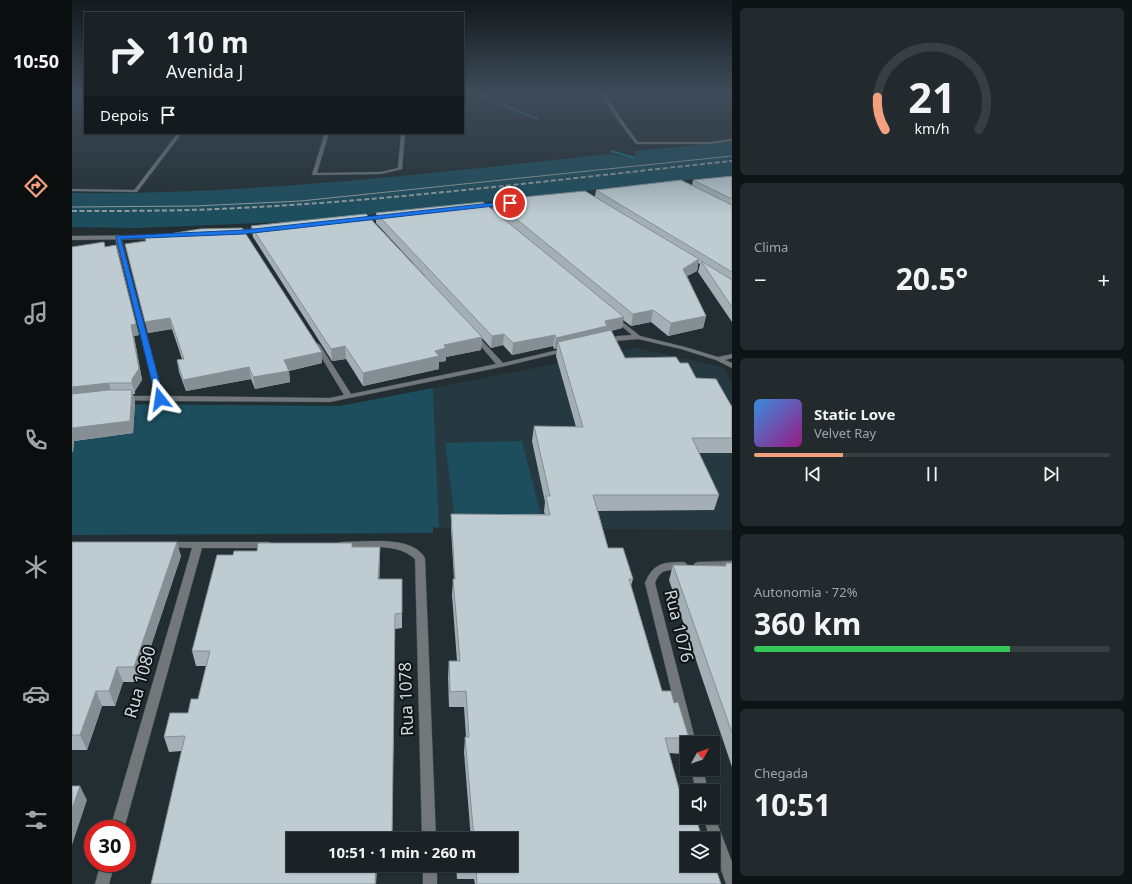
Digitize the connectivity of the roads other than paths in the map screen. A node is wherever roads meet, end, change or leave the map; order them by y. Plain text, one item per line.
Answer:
1 (629, 133) edge
2 (179, 134) edge
3 (327, 134) edge
4 (403, 134) edge
5 (732, 140) edge
6 (72, 190) edge
7 (512, 203) edge
8 (482, 206) junction
9 (474, 207) edge
10 (488, 212) edge
11 (390, 216) edge
12 (367, 219) junction
13 (352, 221) edge
14 (372, 225) edge
15 (268, 229) edge
16 (244, 232) junction
17 (229, 233) edge
18 (166, 236) edge
19 (118, 237) junction
20 (72, 238) edge
21 (249, 238) edge
22 (608, 312) edge
23 (469, 330) edge
24 (638, 337) junction
25 (312, 338) edge
26 (595, 343) edge
27 (572, 348) edge
28 (732, 356) edge
29 (718, 359) junction
30 (501, 365) junction
31 (732, 366) edge
32 (349, 397) junction
33 (119, 398) edge
34 (160, 399) junction
35 (159, 545) edge
36 (198, 545) junction
37 (276, 545) edge
38 (331, 545) edge
39 (732, 565) edge
40 (688, 736) edge
41 (120, 820) edge
42 (712, 824) edge
43 (429, 832) edge
44 (105, 872) edge
45 (430, 872) edge
46 (732, 881) edge
47 (102, 884) edge
48 (430, 884) edge

1 - 5 street
2 - 6 street
3 - 4 street
7 - 8 street
8 - 9 street
8 - 10 street
11 - 12 street
12 - 13 street
12 - 14 street
15 - 16 street
16 - 17 street
16 - 21 street
18 - 19 street
19 - 20 street
19 - 34 street
22 - 24 street
23 - 30 street
24 - 26 street
24 - 29 street
25 - 32 street
27 - 30 street
28 - 29 street
29 - 31 street
30 - 32 street
32 - 34 street
33 - 34 street
35 - 36 street
36 - 37 street
36 - 41 street, Rua 1080
38 - 43 street, Rua 1078
39 - 40 street, Rua 1076
42 - 46 street
44 - 47 street
45 - 48 street

